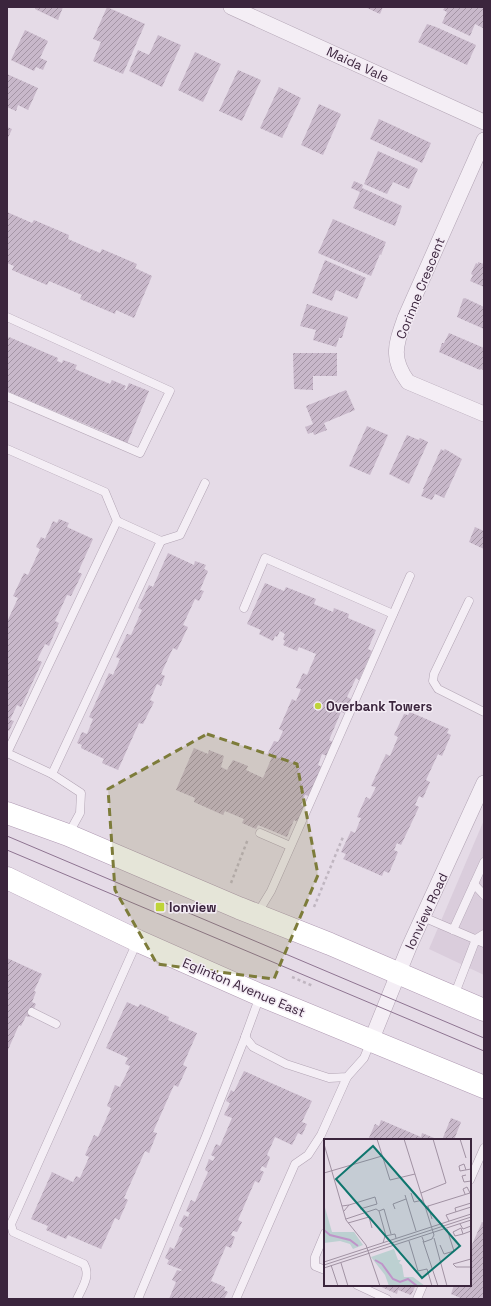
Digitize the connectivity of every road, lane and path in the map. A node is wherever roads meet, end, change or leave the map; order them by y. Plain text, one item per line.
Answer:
1 (231, 7) edge
2 (484, 122) edge
3 (484, 140) edge
4 (7, 317) edge
5 (7, 396) edge
6 (484, 414) edge
7 (7, 449) edge
8 (205, 483) dead end
9 (117, 521) junction
10 (161, 541) junction
11 (410, 576) dead end
12 (470, 601) dead end
13 (244, 608) dead end
14 (393, 614) junction
15 (484, 712) edge
16 (7, 753) edge
17 (52, 774) junction
18 (482, 792) edge
19 (7, 813) edge
20 (260, 833) dead end
21 (68, 834) junction
22 (343, 837) dead end
23 (248, 839) dead end
24 (290, 846) junction
25 (484, 862) edge
26 (7, 879) edge
27 (474, 884) junction
28 (484, 895) edge
29 (222, 900) junction
30 (314, 907) dead end
31 (256, 916) junction
32 (423, 917) junction
33 (453, 930) junction
34 (484, 934) edge
35 (476, 939) junction
36 (138, 941) junction
37 (484, 943) edge
38 (398, 973) junction
39 (292, 977) dead end
40 (313, 986) dead end
41 (260, 994) junction
42 (454, 996) junction
43 (484, 1010) edge
44 (32, 1012) dead end
45 (56, 1024) dead end
46 (246, 1035) junction
47 (371, 1041) junction
48 (347, 1077) junction
49 (484, 1087) edge
50 (484, 1148) edge
51 (471, 1178) edge
52 (324, 1235) edge
53 (324, 1270) edge
54 (359, 1286) edge
55 (423, 1286) edge
56 (77, 1299) edge
57 (138, 1299) edge
58 (236, 1299) edge
59 (387, 1299) edge
60 (417, 1299) edge

1 - 2 street, Maida Vale
3 - 6 street, Corinne Crescent
4 - 5 lane
7 - 9 lane
8 - 10 lane
9 - 10 lane
9 - 16 lane
10 - 17 lane
11 - 14 lane
12 - 15 lane
13 - 14 lane
14 - 24 lane
16 - 17 lane
17 - 21 lane
18 - 32 street, Ionview Road
19 - 21 main road
20 - 24 lane
21 - 29 main road
22 - 30 path
23 - 29 path
24 - 31 lane
25 - 27 lane
26 - 36 main road, Eglinton Avenue East
27 - 28 lane
27 - 33 lane
29 - 31 main road
31 - 38 main road
32 - 33 lane
32 - 38 street, Ionview Road
33 - 35 lane
34 - 35 lane
35 - 37 lane
35 - 42 lane
36 - 41 main road, Eglinton Avenue East
36 - 56 lane
38 - 42 main road
38 - 47 street, Ionview Road
39 - 40 path
41 - 46 lane
41 - 47 main road, Eglinton Avenue East
42 - 43 main road
44 - 45 lane
46 - 48 lane
46 - 57 lane
47 - 48 lane
47 - 49 main road, Eglinton Avenue East
48 - 58 lane
50 - 51 lane
52 - 53 lane
54 - 59 lane
55 - 60 lane

